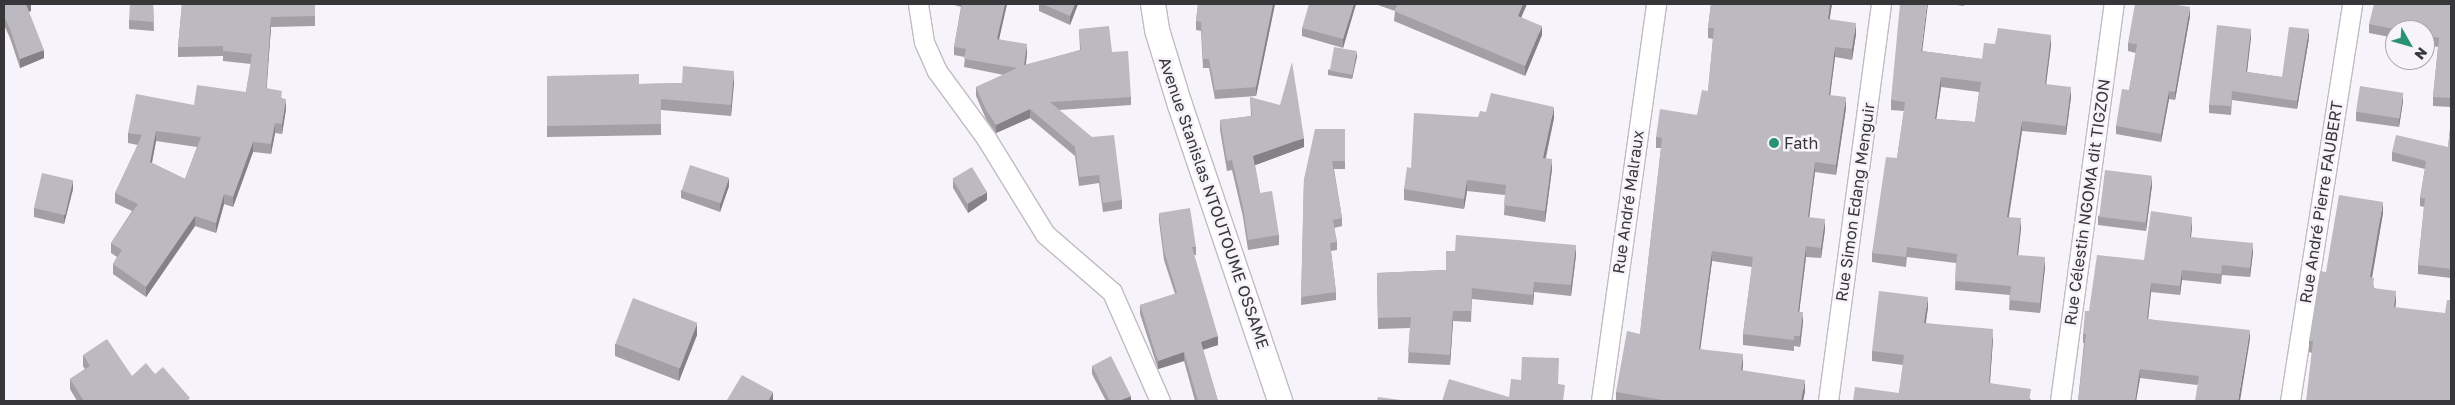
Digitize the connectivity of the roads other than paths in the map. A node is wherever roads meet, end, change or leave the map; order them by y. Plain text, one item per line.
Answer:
1 (918, 4) edge
2 (1153, 4) edge
3 (1656, 4) edge
4 (1881, 4) edge
5 (2114, 4) edge
6 (2352, 4) edge
7 (1160, 401) edge
8 (1280, 401) edge
9 (1601, 401) edge
10 (1828, 401) edge
11 (2060, 401) edge
12 (2290, 401) edge

1 - 7 street
2 - 8 street, Avenue Stanislas NTOUTOUME OSSAME
3 - 9 street, Rue André Malraux
4 - 10 street, Rue Simon Edang Menguir
5 - 11 street, Rue Célestin NGOMA dit TIGZON
6 - 12 street, Rue André Pierre FAUBERT

